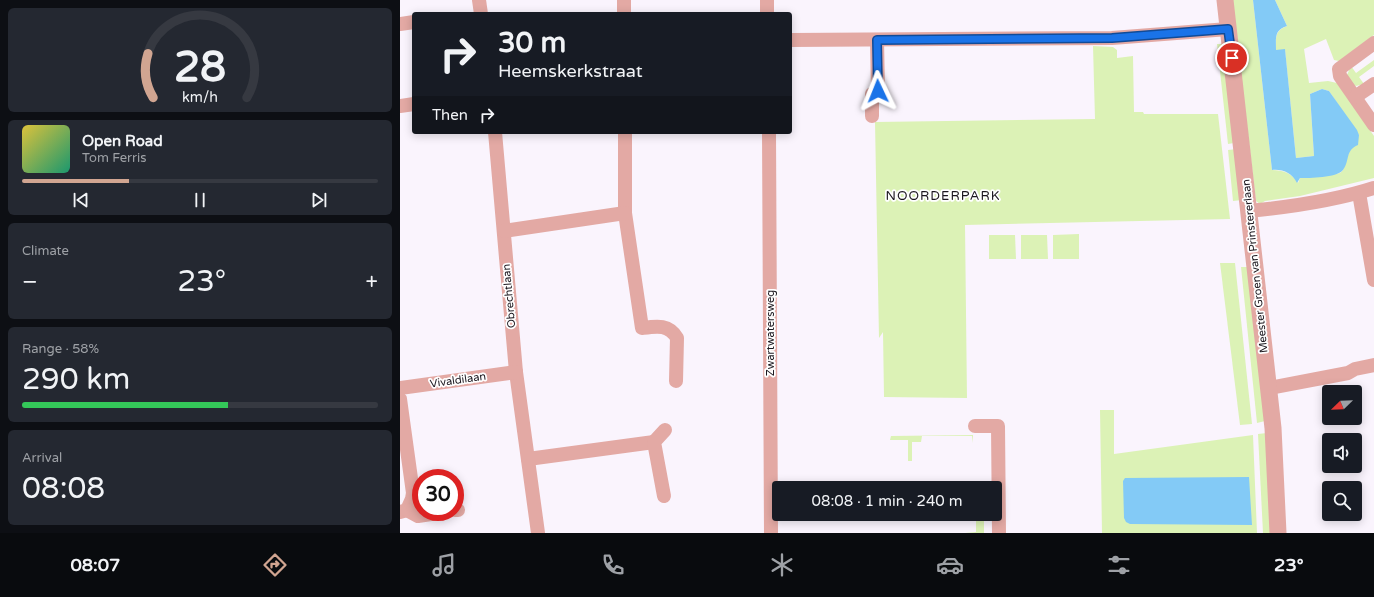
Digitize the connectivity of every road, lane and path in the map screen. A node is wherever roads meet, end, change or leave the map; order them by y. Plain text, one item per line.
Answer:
1 (479, 0) edge
2 (624, 0) edge
3 (767, 0) edge
4 (1225, 0) edge
5 (481, 12) edge
6 (624, 12) edge
7 (767, 12) edge
8 (412, 22) edge
9 (400, 24) edge
10 (1228, 29) junction
11 (792, 40) edge
12 (877, 40) junction
13 (1374, 43) edge
14 (1374, 84) edge
15 (1355, 97) junction
16 (412, 104) edge
17 (400, 106) edge
18 (872, 116) dead end
19 (1374, 125) edge
20 (496, 134) edge
21 (625, 134) edge
22 (769, 134) edge
23 (1374, 188) edge
24 (1359, 193) junction
25 (1249, 211) junction
26 (625, 213) junction
27 (504, 231) junction
28 (1374, 280) edge
29 (1374, 365) edge
30 (516, 372) junction
31 (676, 381) dead end
32 (400, 388) edge
33 (1269, 388) junction
34 (400, 399) edge
35 (975, 426) dead end
36 (665, 430) dead end
37 (654, 442) junction
38 (528, 459) junction
39 (664, 496) dead end
40 (404, 511) edge
41 (538, 533) edge
42 (771, 533) edge
43 (999, 533) edge
44 (1278, 533) edge

1 - 5 street
2 - 6 street
3 - 7 street
4 - 10 street, Meester Groen van Prinstererlaan
8 - 9 street
10 - 12 street
10 - 25 street, Meester Groen van Prinstererlaan
11 - 12 street
12 - 18 street
13 - 15 street
14 - 15 street
15 - 19 street
16 - 17 street
20 - 27 street, Obrechtlaan
21 - 26 street
22 - 42 street, Zwartwatersweg
23 - 24 street
24 - 25 street
24 - 28 street
25 - 33 street, Meester Groen van Prinstererlaan
26 - 27 street
26 - 31 street
27 - 30 street, Obrechtlaan
29 - 33 street
30 - 32 street, Vivaldilaan
30 - 38 street, Obrechtlaan
33 - 44 street, Meester Groen van Prinstererlaan
34 - 40 street
35 - 43 street
36 - 37 street
37 - 38 street
37 - 39 street
38 - 41 street, Obrechtlaan

